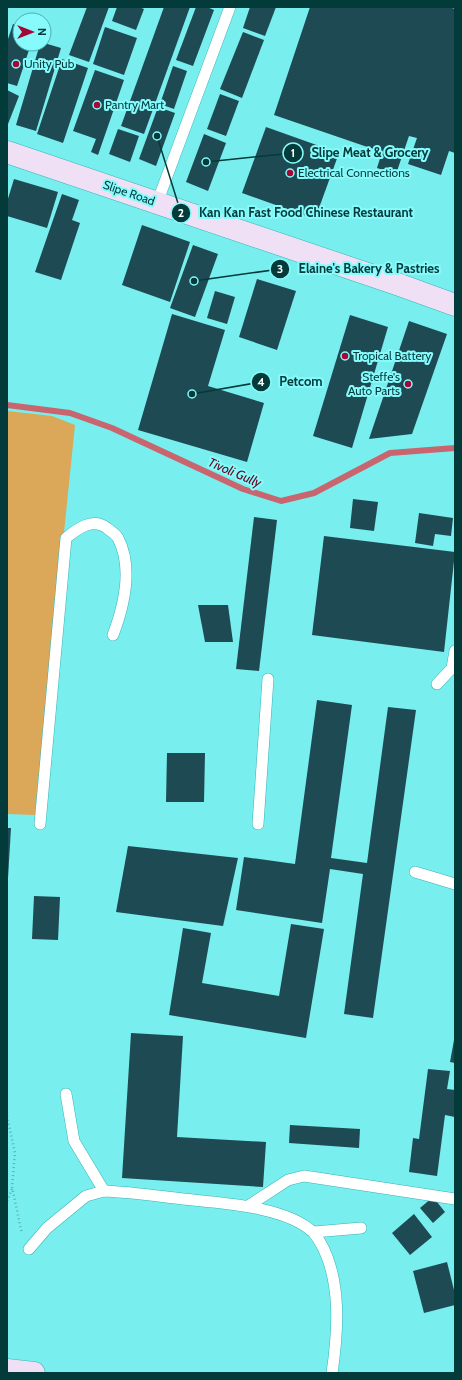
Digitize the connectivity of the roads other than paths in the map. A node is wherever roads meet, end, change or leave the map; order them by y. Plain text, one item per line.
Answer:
1 (230, 7) edge
2 (7, 152) edge
3 (157, 203) junction
4 (455, 305) edge
5 (113, 634) dead end
6 (455, 651) edge
7 (454, 668) edge
8 (268, 679) dead end
9 (438, 684) dead end
10 (40, 824) dead end
11 (258, 824) dead end
12 (415, 872) dead end
13 (455, 884) edge
14 (66, 1094) dead end
15 (104, 1191) junction
16 (455, 1199) edge
17 (248, 1206) junction
18 (361, 1228) dead end
19 (314, 1232) junction
20 (29, 1249) road end
21 (7, 1370) edge
22 (34, 1373) edge
23 (332, 1373) edge

1 - 3 lane
2 - 3 main road, Slipe Road
3 - 4 main road, Slipe Road
5 - 10 lane
6 - 7 lane
7 - 9 lane
8 - 11 lane
12 - 13 lane
14 - 15 lane
15 - 17 lane
15 - 20 lane
16 - 17 lane
17 - 19 lane
18 - 19 lane
19 - 23 lane
21 - 22 main road

